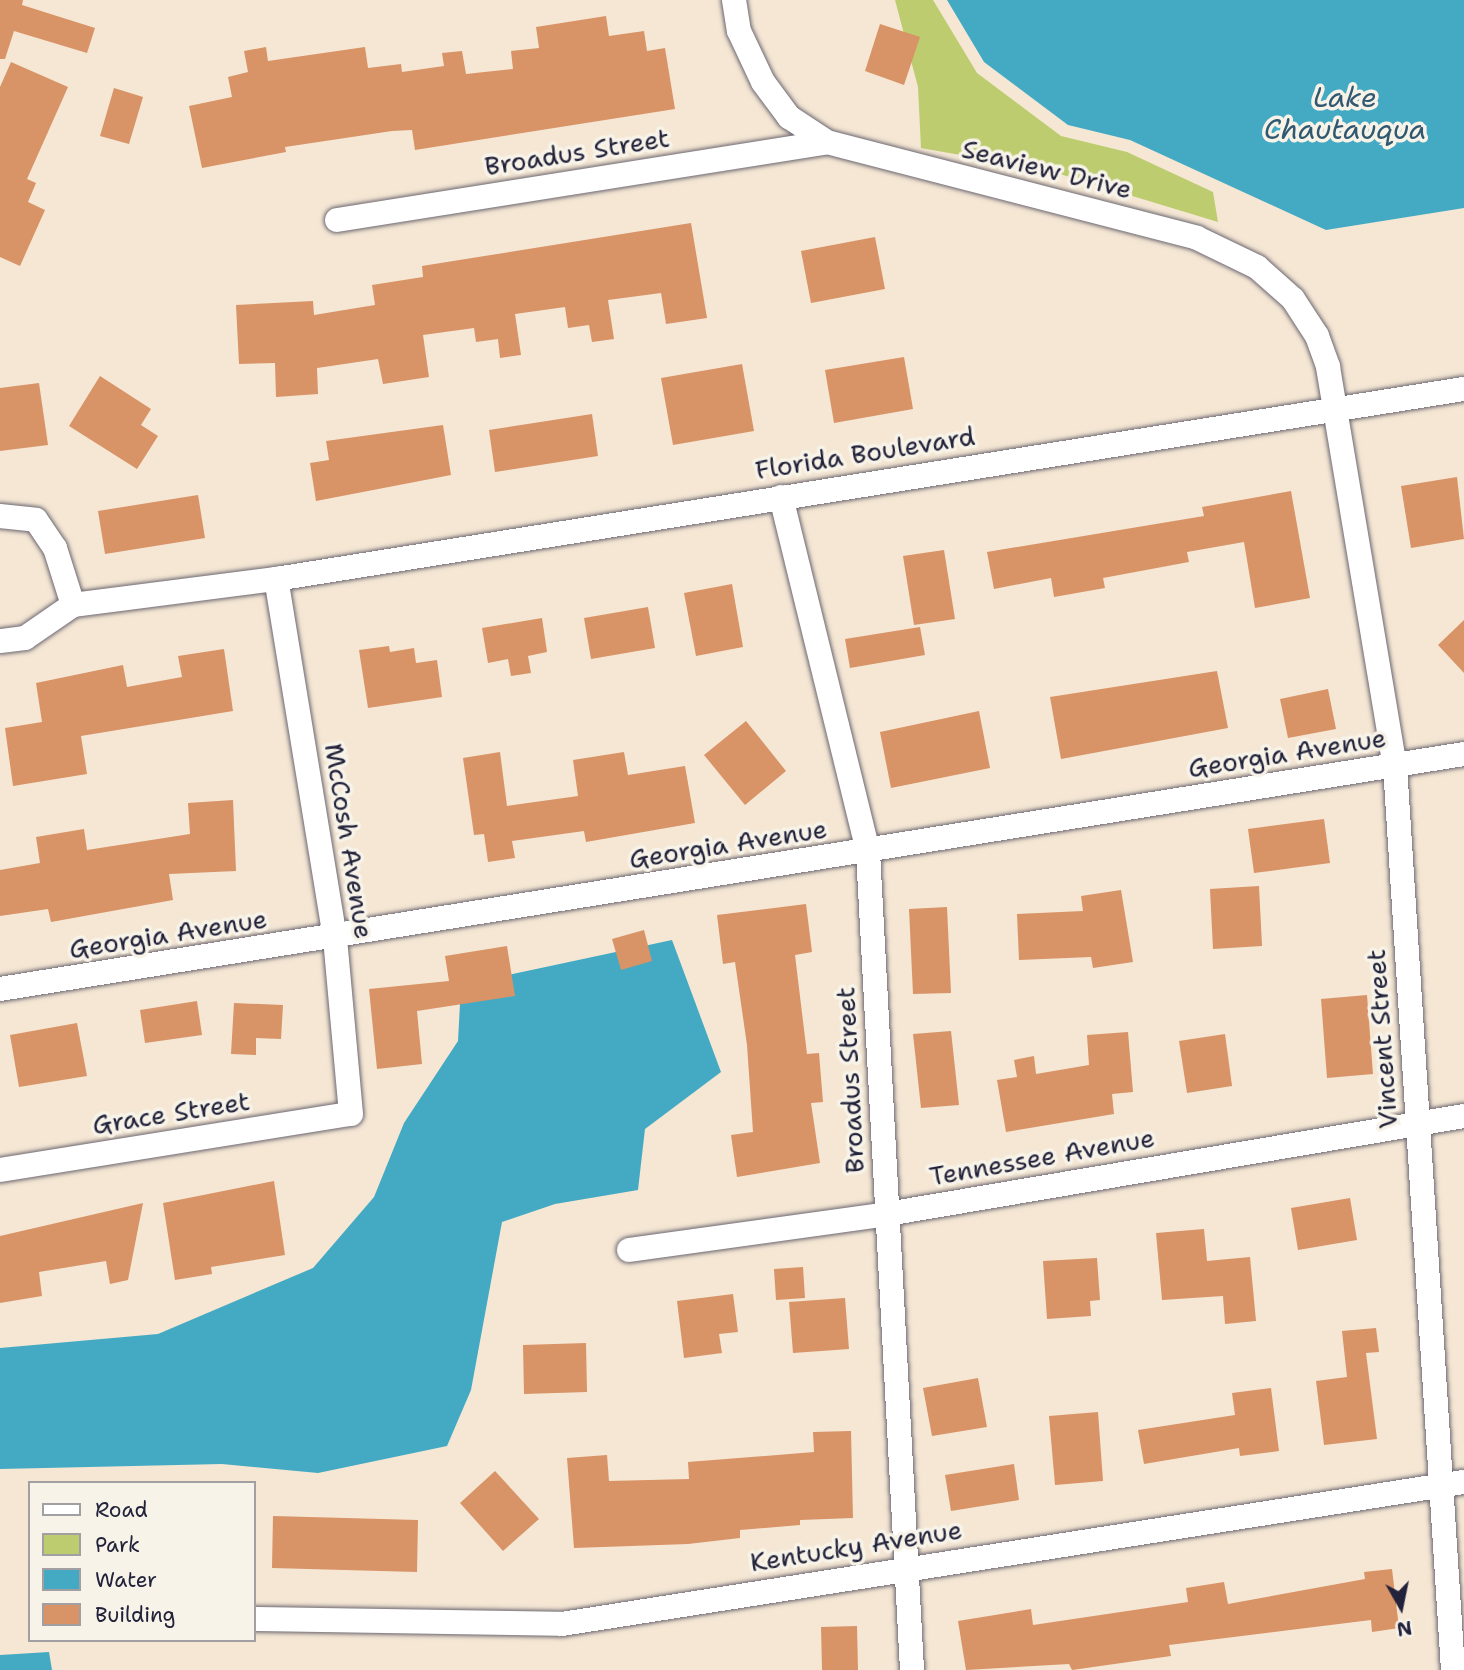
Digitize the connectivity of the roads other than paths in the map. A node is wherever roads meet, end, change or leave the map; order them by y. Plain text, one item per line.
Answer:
1 (734, 0) edge
2 (827, 142) junction
3 (337, 220) dead end
4 (1464, 389) edge
5 (1333, 409) junction
6 (780, 497) junction
7 (0, 516) edge
8 (276, 579) junction
9 (73, 605) junction
10 (0, 641) edge
11 (1464, 754) edge
12 (1395, 766) junction
13 (868, 852) junction
14 (335, 938) junction
15 (0, 989) edge
16 (351, 1114) joint
17 (1464, 1116) edge
18 (1416, 1124) junction
19 (0, 1170) edge
20 (887, 1214) junction
21 (628, 1250) dead end
22 (1452, 1484) edge
23 (907, 1568) junction
24 (256, 1619) edge
25 (912, 1670) edge
26 (1453, 1670) edge

1 - 2 street, Seaview Drive
2 - 3 street, Broadus Street
2 - 5 street, Seaview Drive
4 - 5 street, Florida Boulevard
5 - 6 street, Florida Boulevard
5 - 12 street, Vincent Street
6 - 8 street, Florida Boulevard
6 - 13 street, Broadus Street
7 - 9 street
8 - 9 street, Florida Boulevard
8 - 14 street, McCosh Avenue
9 - 10 street
11 - 12 street, Georgia Avenue
12 - 13 street, Georgia Avenue
12 - 18 street, Vincent Street
13 - 14 street, Georgia Avenue
13 - 20 street, Broadus Street
14 - 15 street, Georgia Avenue
14 - 16 street, McCosh Avenue
16 - 19 street, Grace Street
17 - 18 street, Tennessee Avenue
18 - 20 street, Tennessee Avenue
18 - 22 street, Vincent Street
20 - 21 street, Tennessee Avenue
20 - 23 street, Broadus Street
22 - 23 street, Kentucky Avenue
22 - 26 street, Vincent Street
23 - 24 street, Kentucky Avenue
23 - 25 street, Broadus Street

